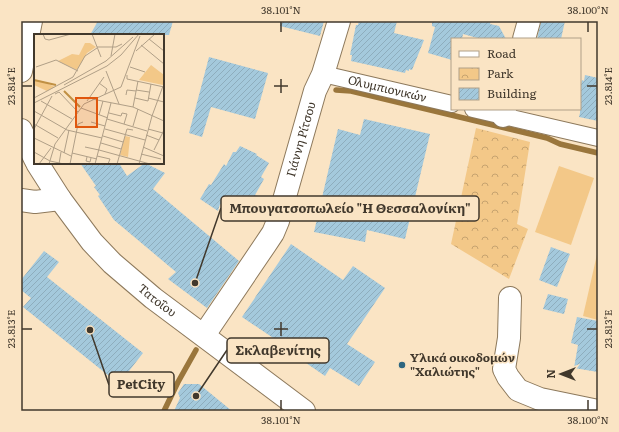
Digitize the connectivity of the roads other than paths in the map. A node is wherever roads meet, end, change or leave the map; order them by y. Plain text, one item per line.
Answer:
1 (31, 21) edge
2 (339, 21) edge
3 (530, 21) edge
4 (524, 38) edge
5 (21, 71) edge
6 (323, 74) junction
7 (451, 104) edge
8 (483, 110) edge
9 (504, 112) edge
10 (21, 130) edge
11 (598, 138) edge
12 (34, 157) edge
13 (38, 164) edge
14 (60, 199) junction
15 (21, 200) edge
16 (510, 298) dead end
17 (204, 335) junction
18 (297, 409) edge
19 (598, 411) edge

1 - 5 street
2 - 6 street, Γιάννη Ρίτσου
3 - 4 street
6 - 7 street, Ολυμπιονικών
6 - 17 street, Γιάννη Ρίτσου
8 - 9 street
9 - 11 street
10 - 12 street
13 - 14 street, Τατοΐου
14 - 15 street
14 - 17 street, Τατοΐου
16 - 19 street
17 - 18 street, Τατοΐου

